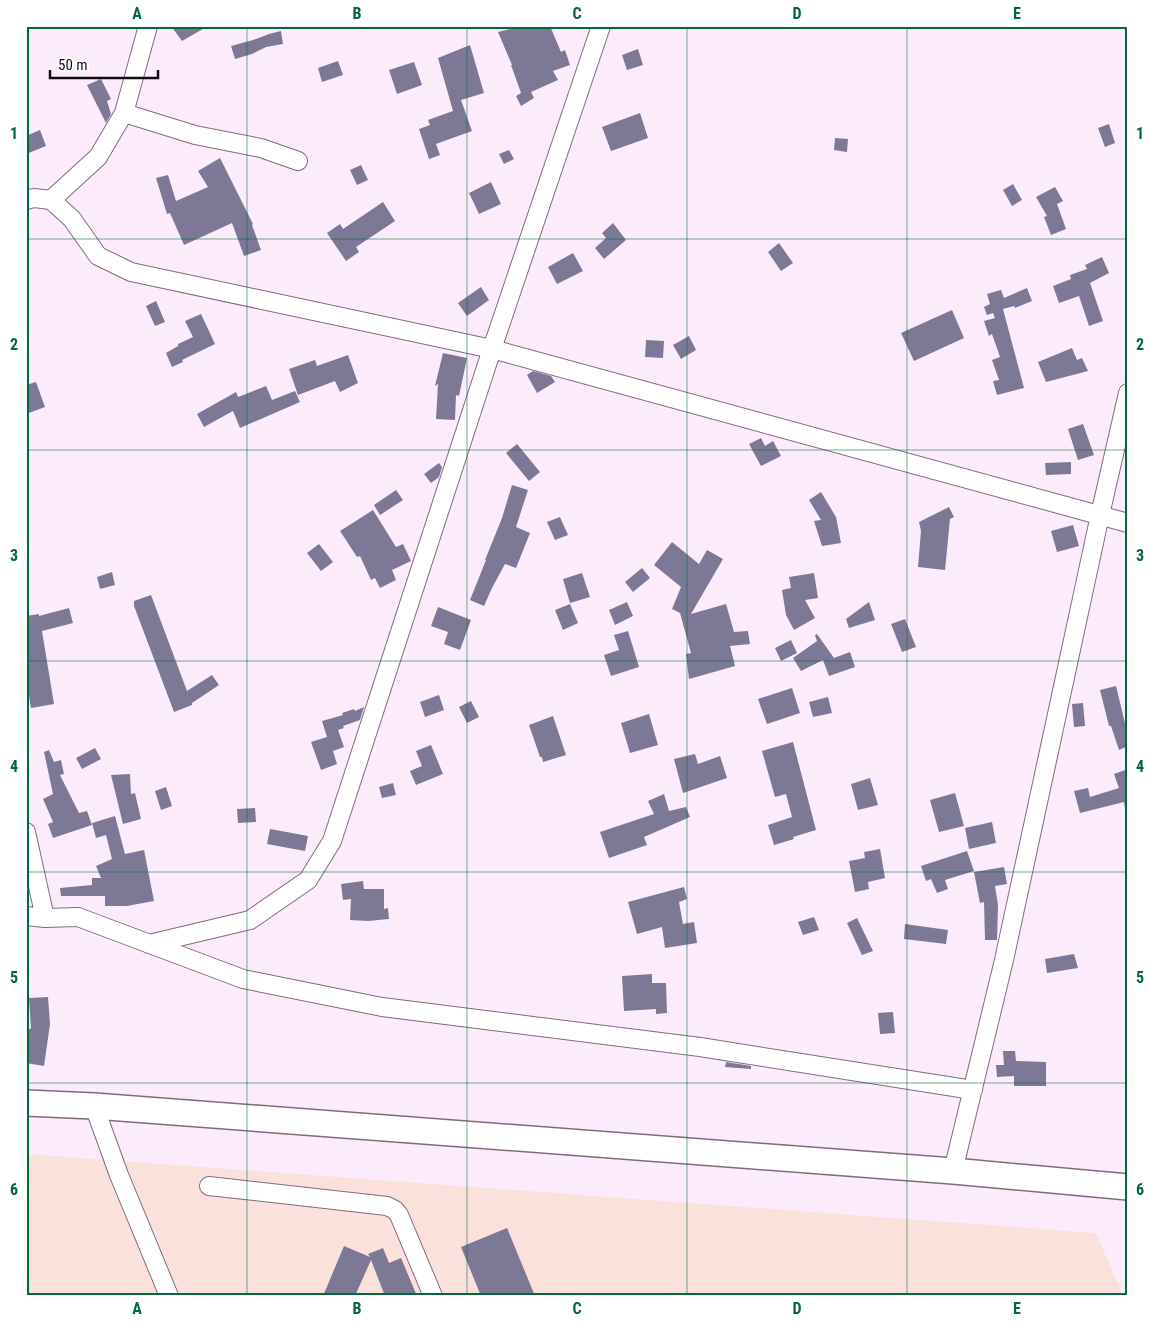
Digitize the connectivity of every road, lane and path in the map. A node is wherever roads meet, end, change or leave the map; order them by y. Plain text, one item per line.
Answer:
1 (148, 26) edge
2 (601, 26) edge
3 (124, 113) junction
4 (298, 161) dead end
5 (26, 200) edge
6 (51, 200) junction
7 (492, 349) junction
8 (1128, 393) edge
9 (1100, 515) junction
10 (1128, 523) edge
11 (26, 832) edge
12 (26, 916) edge
13 (45, 918) junction
14 (149, 944) junction
15 (973, 1090) junction
16 (26, 1103) edge
17 (94, 1106) junction
18 (953, 1171) junction
19 (209, 1186) dead end
20 (1128, 1187) edge
21 (168, 1296) edge
22 (433, 1296) edge

1 - 3 street
2 - 7 street
3 - 4 street
3 - 6 street
5 - 6 street
6 - 7 street
7 - 9 street
7 - 14 street
8 - 9 street
9 - 10 street
9 - 15 street
11 - 13 street
12 - 13 street
13 - 14 street
14 - 15 street
15 - 18 street
16 - 17 street
17 - 18 street
17 - 21 street
18 - 20 street
19 - 22 street

